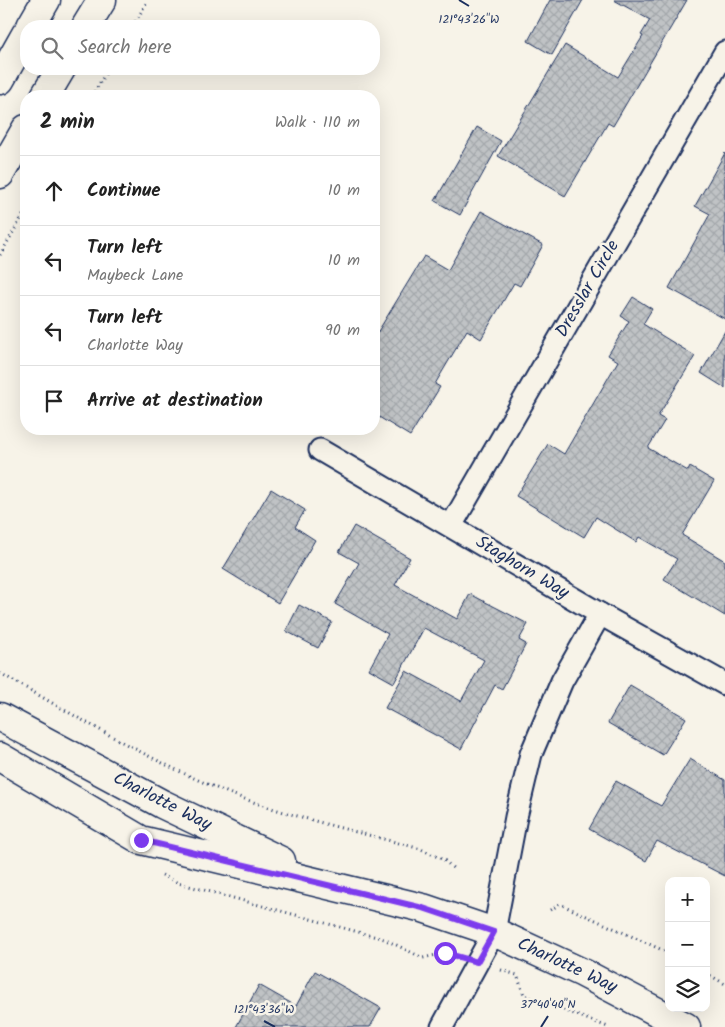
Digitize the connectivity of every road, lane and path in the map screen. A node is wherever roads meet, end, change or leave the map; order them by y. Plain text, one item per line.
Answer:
1 (46, 0) edge
2 (102, 0) edge
3 (148, 0) edge
4 (34, 20) edge
5 (90, 20) edge
6 (136, 20) edge
7 (20, 45) edge
8 (725, 52) edge
9 (57, 75) edge
10 (104, 75) edge
11 (0, 80) edge
12 (49, 90) edge
13 (96, 90) edge
14 (20, 139) edge
15 (0, 174) edge
16 (20, 220) edge
17 (0, 255) edge
18 (320, 450) dead end
19 (451, 526) junction
20 (600, 614) junction
21 (0, 673) edge
22 (725, 684) edge
23 (0, 717) edge
24 (0, 757) edge
25 (455, 870) dead end
26 (153, 871) dead end
27 (327, 884) junction
28 (550, 910) dead end
29 (494, 932) junction
30 (665, 951) edge
31 (477, 962) junction
32 (710, 975) edge
33 (725, 984) edge
34 (442, 1027) edge
35 (608, 1027) edge
36 (686, 1027) edge

1 - 4 street
2 - 5 street
3 - 6 path
7 - 11 street
8 - 19 street, Dresslar Circle
9 - 12 street
10 - 13 path
14 - 15 street
16 - 17 path
18 - 19 street, Staghorn Way
19 - 20 street, Staghorn Way
20 - 22 street, Staghorn Way
20 - 29 street
21 - 25 path
23 - 27 street, Charlotte Way
24 - 27 street, Charlotte Way
26 - 31 path
27 - 29 street, Charlotte Way
28 - 30 path
29 - 31 street
29 - 36 street, Charlotte Way
31 - 34 street
31 - 35 path
32 - 33 path

